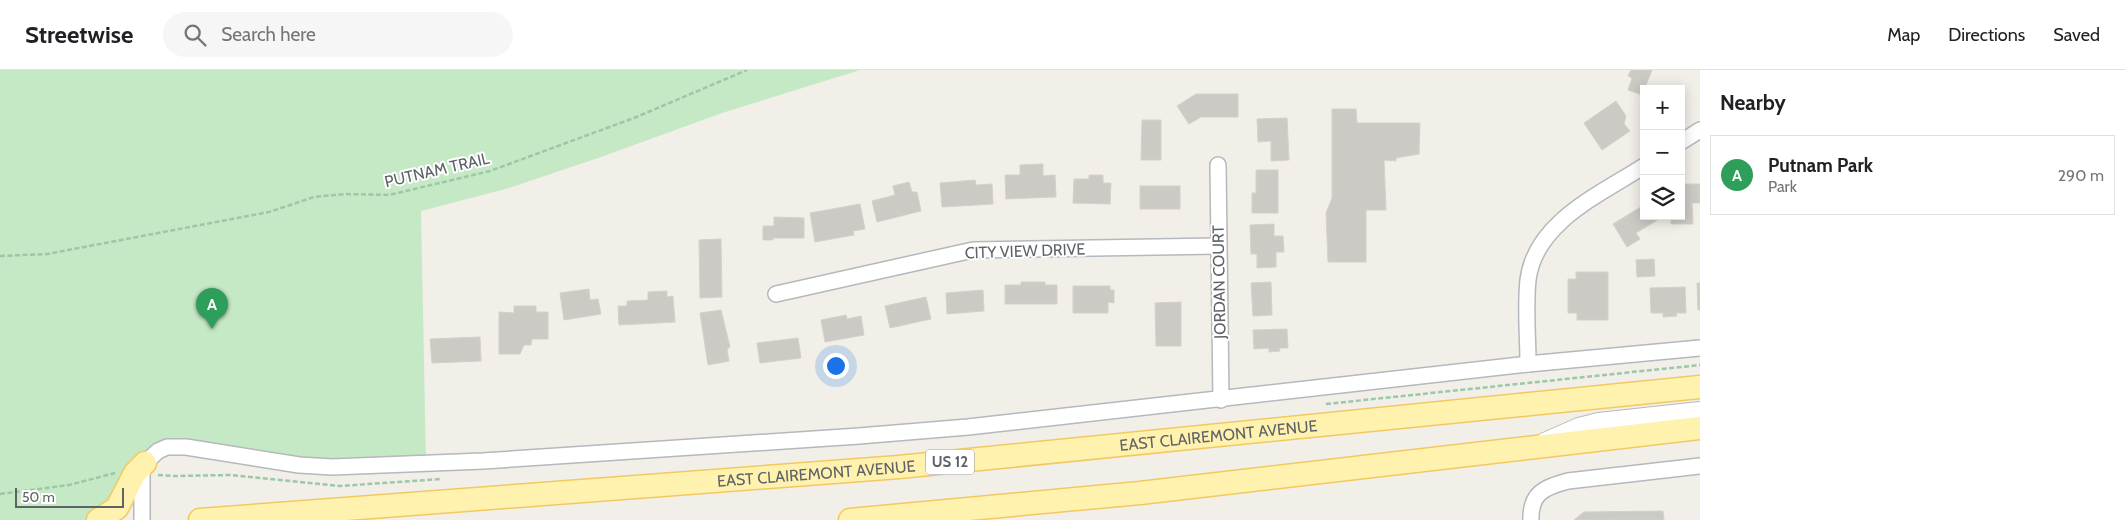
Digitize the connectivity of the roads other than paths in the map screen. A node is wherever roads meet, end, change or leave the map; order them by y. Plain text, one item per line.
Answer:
1 (1700, 130) edge
2 (1685, 139) edge
3 (1218, 165) dead end
4 (1640, 169) edge
5 (1218, 246) junction
6 (776, 294) dead end
7 (1700, 348) edge
8 (1528, 364) junction
9 (1700, 387) edge
10 (1221, 400) junction
11 (1700, 412) edge
12 (1700, 428) edge
13 (1538, 446) junction
14 (145, 462) junction
15 (1700, 466) edge
16 (98, 520) edge
17 (142, 520) edge
18 (200, 520) edge
19 (850, 520) edge
20 (1531, 520) edge

1 - 2 street
3 - 5 street, JORDAN COURT
4 - 8 street
5 - 6 street, CITY VIEW DRIVE
5 - 10 street, JORDAN COURT
7 - 8 street
8 - 10 street
9 - 18 main road, EAST CLAIREMONT AVENUE / US 12
10 - 14 street
11 - 13 street
12 - 13 main road
13 - 19 main road
14 - 16 main road
14 - 17 street
15 - 20 street

